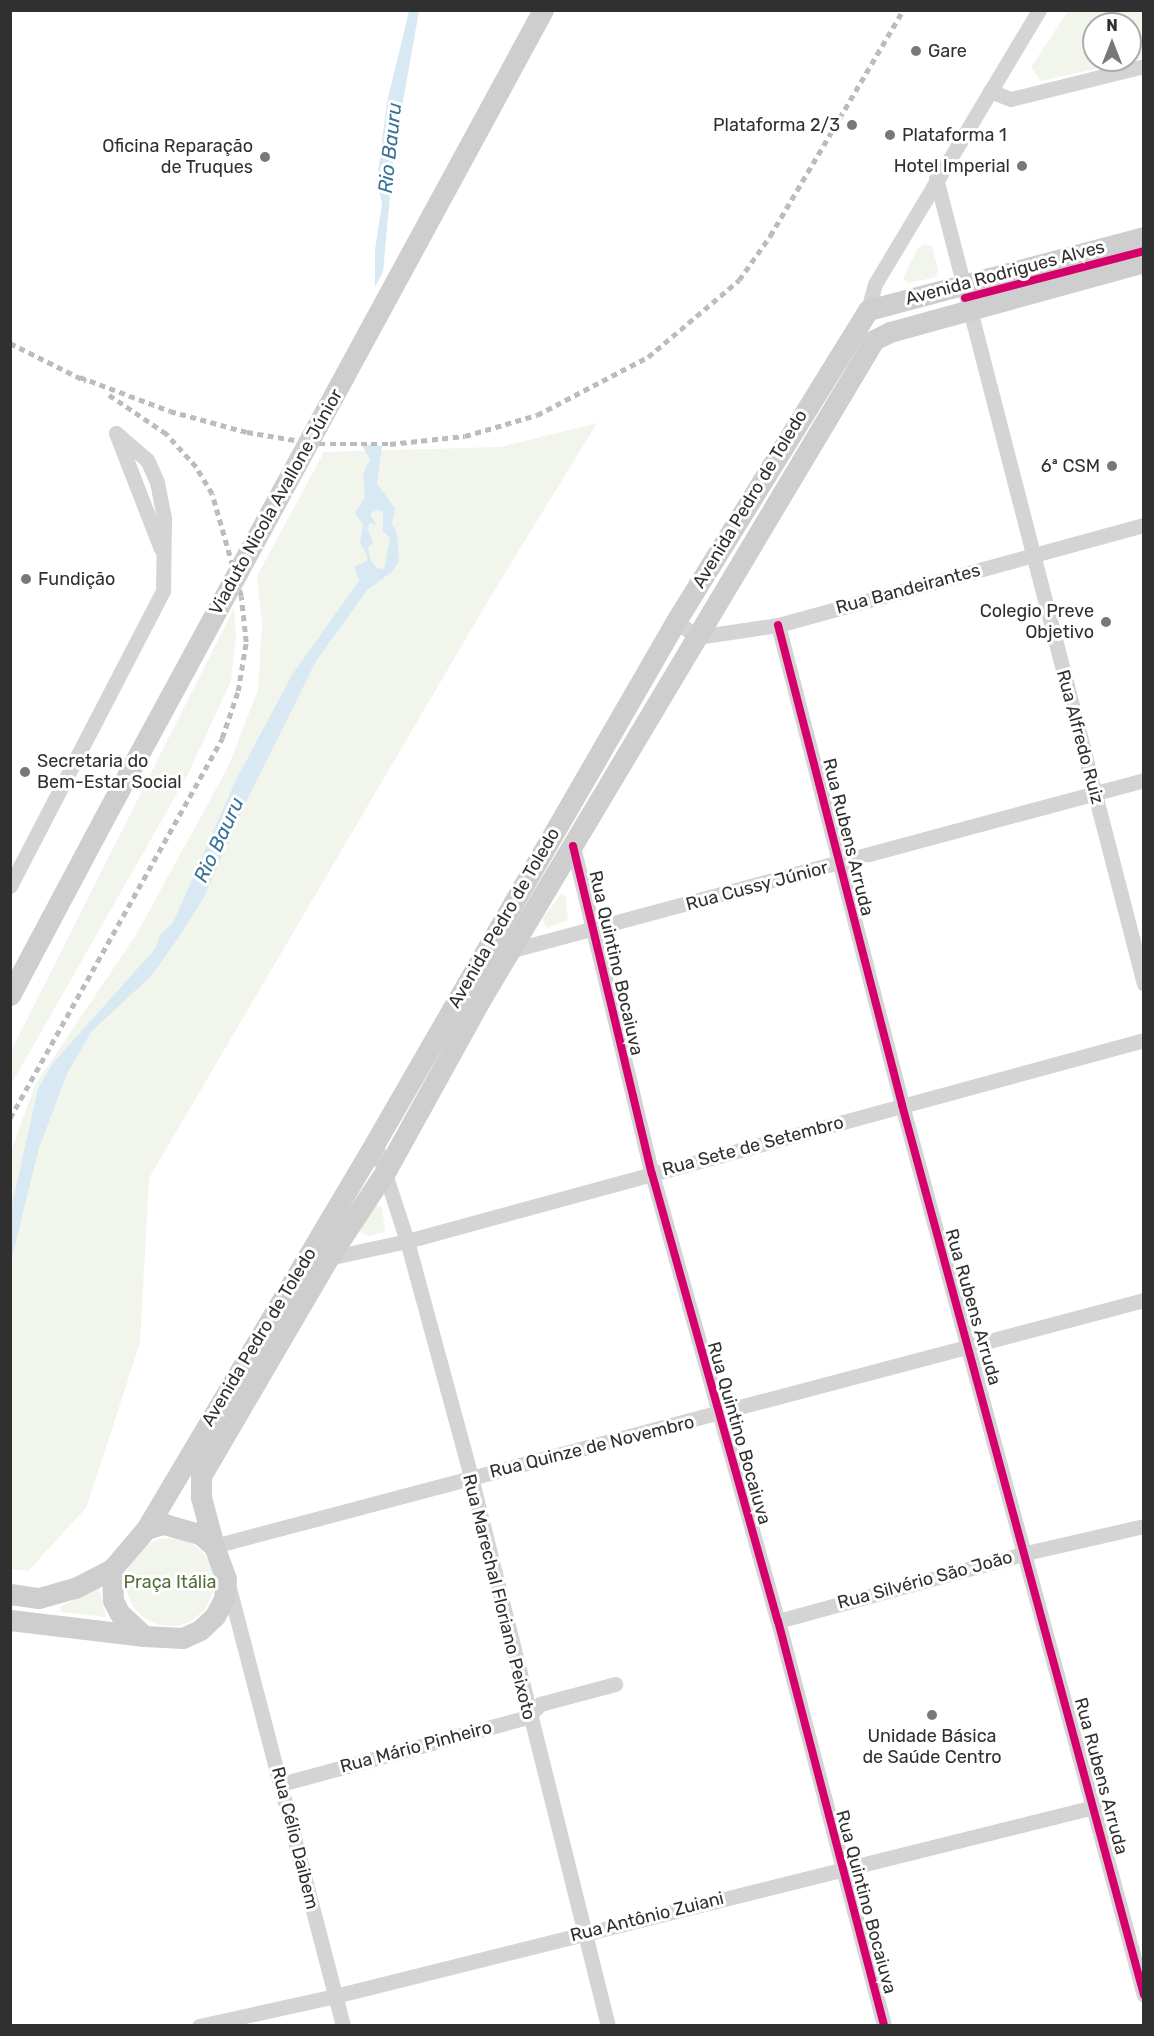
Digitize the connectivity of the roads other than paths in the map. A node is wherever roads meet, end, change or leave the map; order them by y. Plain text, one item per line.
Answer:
1 (543, 10) edge
2 (1039, 10) edge
3 (1143, 66) edge
4 (990, 91) junction
5 (936, 178) junction
6 (1143, 237) edge
7 (1143, 262) edge
8 (961, 282) junction
9 (868, 310) junction
10 (969, 311) junction
11 (874, 340) joint
12 (1143, 525) edge
13 (1030, 555) junction
14 (165, 560) junction
15 (676, 621) junction
16 (778, 625) junction
17 (697, 637) junction
18 (1143, 780) edge
19 (1095, 793) junction
20 (573, 846) junction
21 (840, 863) junction
22 (10, 886) edge
23 (590, 931) junction
24 (509, 951) junction
25 (1143, 984) edge
26 (473, 991) junction
27 (10, 995) edge
28 (1143, 1040) edge
29 (902, 1105) junction
30 (375, 1143) junction
31 (387, 1169) junction
32 (652, 1174) junction
33 (407, 1241) junction
34 (318, 1256) junction
35 (1143, 1300) edge
36 (969, 1347) junction
37 (717, 1415) junction
38 (471, 1477) junction
39 (1143, 1526) edge
40 (146, 1529) junction
41 (214, 1546) junction
42 (1026, 1553) junction
43 (112, 1569) junction
44 (226, 1579) junction
45 (10, 1594) edge
46 (10, 1620) edge
47 (778, 1621) junction
48 (144, 1636) junction
49 (615, 1684) dead end
50 (528, 1717) junction
51 (282, 1784) junction
52 (1094, 1807) junction
53 (840, 1868) junction
54 (587, 1932) junction
55 (1143, 1995) edge
56 (335, 1996) junction
57 (199, 2025) edge
58 (343, 2025) edge
59 (608, 2025) edge
60 (884, 2025) edge

1 - 27 main road, Viaduto Nicola Avallone Júnior, bridge
2 - 4 street
3 - 4 street
4 - 5 street
5 - 8 street, Rua Alfredo Ruiz
5 - 9 street
6 - 8 main road, Avenida Rodrigues Alves
7 - 10 main road, Avenida Rodrigues Alves
8 - 9 main road, Avenida Rodrigues Alves
8 - 10 street, Rua Alfredo Ruiz
9 - 15 main road, Avenida Pedro de Toledo
10 - 11 main road, Avenida Rodrigues Alves
10 - 13 street, Rua Alfredo Ruiz
11 - 17 main road, Avenida Pedro de Toledo
12 - 13 street, Rua Bandeirantes
13 - 16 street, Rua Bandeirantes
13 - 19 street, Rua Alfredo Ruiz
14 - 14 street
14 - 22 street
15 - 17 street
15 - 26 main road, Avenida Pedro de Toledo
16 - 17 street, Rua Bandeirantes
16 - 21 street, Rua Rubens Arruda
17 - 20 main road, Avenida Pedro de Toledo
18 - 19 street, Rua Cussy Júnior
19 - 21 street, Rua Cussy Júnior
19 - 25 street, Rua Alfredo Ruiz
20 - 23 street, Rua Quintino Bocaiuva
20 - 24 main road, Avenida Pedro de Toledo
21 - 23 street, Rua Cussy Júnior
21 - 29 street, Rua Rubens Arruda
23 - 24 street, Rua Cussy Júnior
23 - 32 street, Rua Quintino Bocaiuva
24 - 26 main road, Avenida Pedro de Toledo
26 - 30 main road, Avenida Pedro de Toledo
26 - 31 main road, Avenida Pedro de Toledo
28 - 29 street, Rua Sete de Setembro
29 - 32 street, Rua Sete de Setembro
29 - 36 street, Rua Rubens Arruda
30 - 31 street, Rua Marechal Floriano Peixoto
30 - 34 main road, Avenida Pedro de Toledo
31 - 33 street, Rua Marechal Floriano Peixoto
31 - 34 main road, Avenida Pedro de Toledo
32 - 33 street, Rua Sete de Setembro
32 - 37 street, Rua Quintino Bocaiuva
33 - 34 street, Rua Sete de Setembro
33 - 38 street, Rua Marechal Floriano Peixoto
34 - 40 main road, Avenida Pedro de Toledo
34 - 41 main road, Avenida Pedro de Toledo
35 - 36 street, Rua Quinze de Novembro
36 - 37 street, Rua Quinze de Novembro
36 - 42 street, Rua Rubens Arruda
37 - 38 street, Rua Quinze de Novembro
37 - 47 street, Rua Quintino Bocaiuva
38 - 41 street, Rua Quinze de Novembro
38 - 50 street, Rua Marechal Floriano Peixoto
39 - 42 street, Rua Silvério São João
40 - 41 main road
40 - 43 main road
41 - 44 main road
42 - 47 street, Rua Silvério São João
42 - 52 street, Rua Rubens Arruda
43 - 45 main road
43 - 48 main road
44 - 48 main road
44 - 51 street, Rua Célio Daibem
46 - 48 main road
47 - 53 street, Rua Quintino Bocaiuva
49 - 50 street, Rua Mário Pinheiro
50 - 51 street, Rua Mário Pinheiro
50 - 54 street, Rua Marechal Floriano Peixoto
51 - 56 street, Rua Célio Daibem
52 - 53 street, Rua Antônio Zuiani
52 - 55 street, Rua Rubens Arruda
53 - 54 street, Rua Antônio Zuiani
53 - 60 street, Rua Quintino Bocaiuva
54 - 56 street, Rua Antônio Zuiani
54 - 59 street, Rua Marechal Floriano Peixoto
56 - 57 street, Rua Antônio Zuiani
56 - 58 street, Rua Célio Daibem

